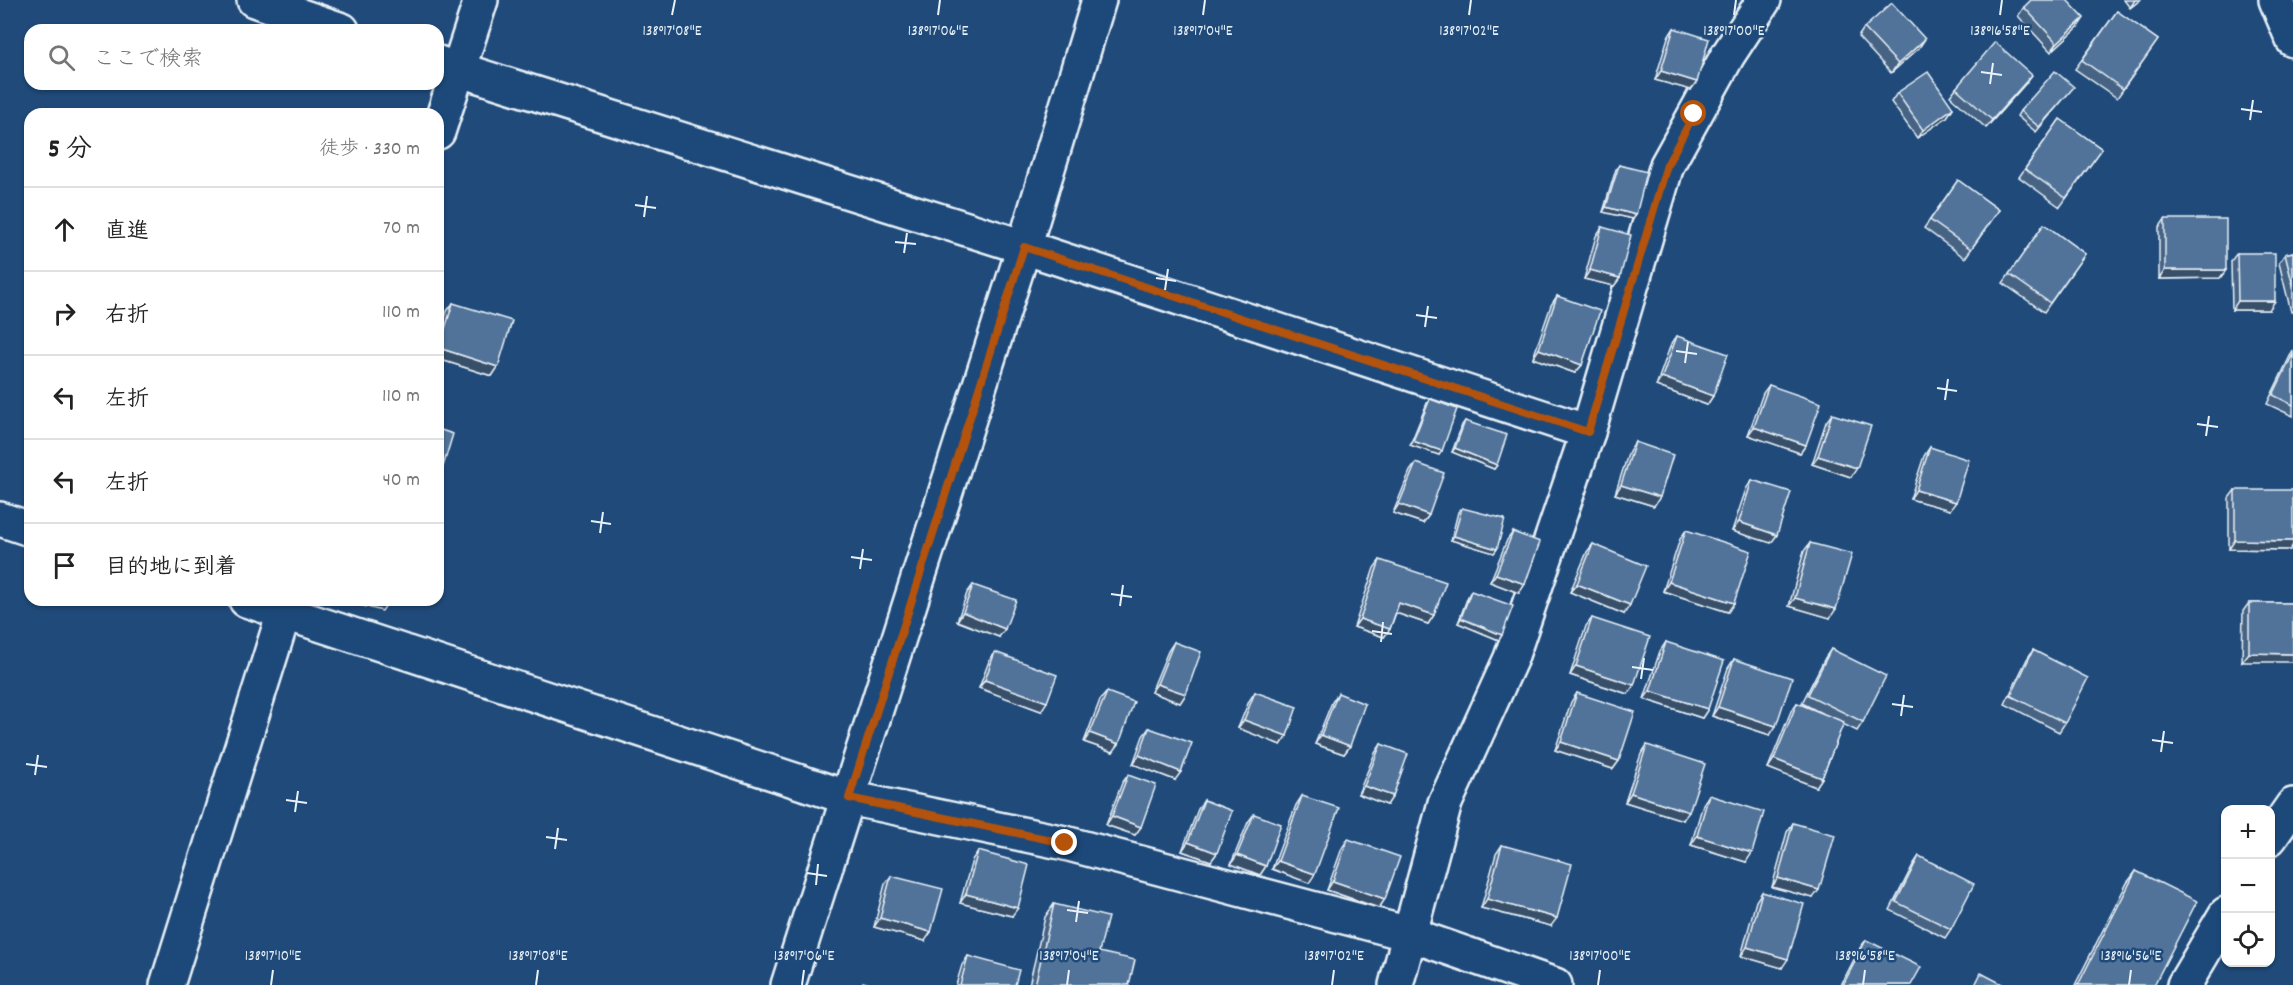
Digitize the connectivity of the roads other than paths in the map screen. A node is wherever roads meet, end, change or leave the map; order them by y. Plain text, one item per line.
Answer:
1 (254, 0) edge
2 (481, 0) edge
3 (1099, 0) edge
4 (1764, 0) edge
5 (2276, 0) edge
6 (324, 24) edge
7 (2293, 40) edge
8 (448, 66) edge
9 (442, 108) edge
10 (1024, 247) junction
11 (1588, 432) junction
12 (0, 519) edge
13 (24, 527) edge
14 (286, 606) edge
15 (849, 798) junction
16 (2293, 805) edge
17 (2275, 832) edge
18 (2293, 836) edge
19 (2275, 838) edge
20 (2221, 922) edge
21 (1409, 934) junction
22 (167, 985) edge
23 (789, 985) edge
24 (1396, 985) edge
25 (1555, 985) edge
26 (2184, 985) edge

1 - 6 street
2 - 8 street
3 - 10 street
4 - 11 street
5 - 7 street
8 - 9 street
8 - 10 street
10 - 11 street
10 - 15 street
11 - 21 street
12 - 13 street
14 - 15 street
14 - 22 street
15 - 21 street
15 - 23 street
16 - 17 street
18 - 19 street
20 - 26 street
21 - 24 street
21 - 25 street

